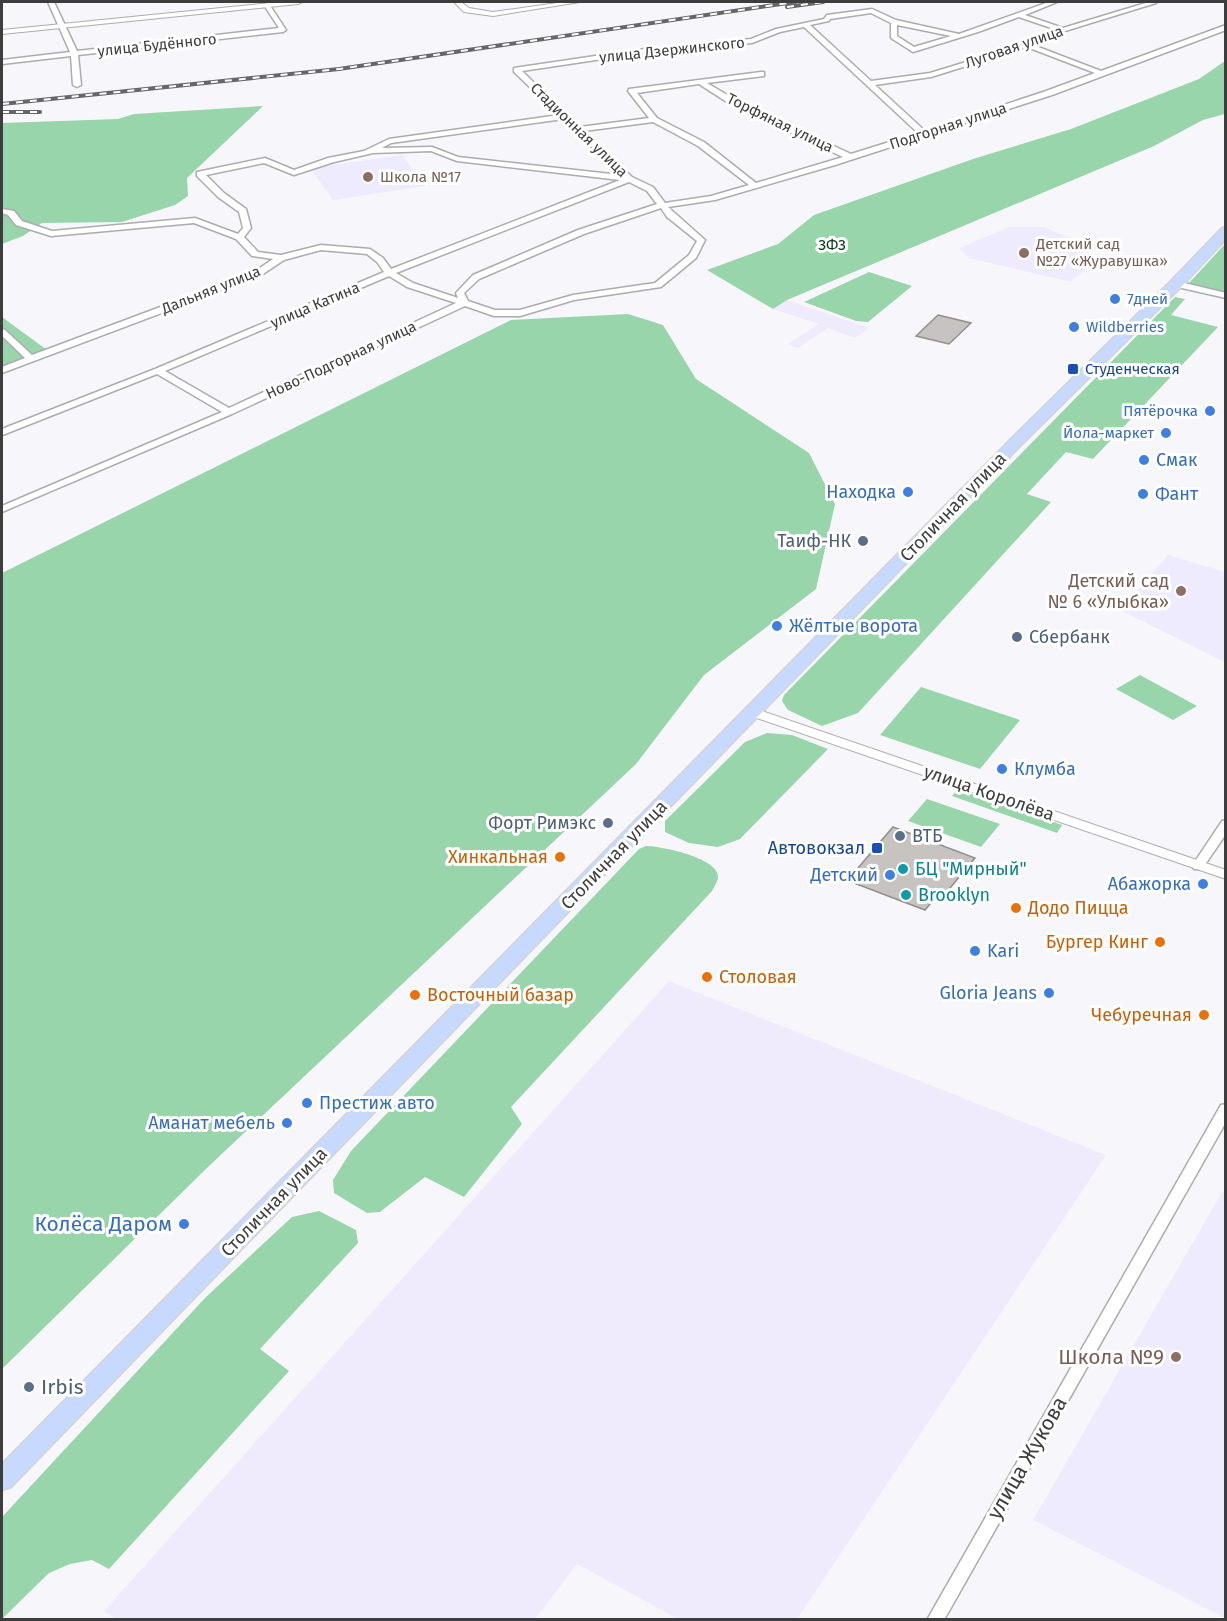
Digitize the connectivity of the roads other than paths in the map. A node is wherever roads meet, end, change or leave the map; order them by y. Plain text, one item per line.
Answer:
1 (51, 2) edge
2 (298, 2) edge
3 (457, 2) edge
4 (576, 2) edge
5 (1054, 2) edge
6 (1154, 2) edge
7 (267, 5) junction
8 (1018, 15) junction
9 (894, 22) junction
10 (806, 25) junction
11 (63, 26) junction
12 (1226, 27) edge
13 (1063, 30) junction
14 (2, 32) edge
15 (960, 36) junction
16 (1027, 45) junction
17 (74, 53) junction
18 (2, 62) edge
19 (517, 70) joint
20 (1100, 73) junction
21 (761, 74) dead end
22 (700, 82) junction
23 (871, 83) junction
24 (77, 85) dead end
25 (565, 116) junction
26 (654, 120) junction
27 (578, 130) junction
28 (923, 134) junction
29 (375, 151) junction
30 (850, 157) junction
31 (629, 179) junction
32 (755, 186) junction
33 (664, 206) junction
34 (2, 211) edge
35 (1226, 231) edge
36 (239, 237) junction
37 (281, 258) junction
38 (389, 273) junction
39 (1176, 284) junction
40 (658, 285) joint
41 (1226, 296) edge
42 (465, 303) junction
43 (2, 332) edge
44 (31, 359) junction
45 (2, 370) edge
46 (158, 370) junction
47 (229, 412) junction
48 (2, 432) edge
49 (2, 509) edge
50 (753, 712) junction
51 (1226, 824) edge
52 (1198, 866) junction
53 (1226, 875) edge
54 (1226, 1109) edge
55 (2, 1480) edge
56 (935, 1620) edge

1 - 11 street
2 - 7 street
3 - 4 street
5 - 8 street
6 - 13 street, Луговая улица
7 - 11 street
7 - 17 street, улица Будённого
8 - 13 street
8 - 15 street
9 - 10 street, улица Дзержинского
9 - 15 street, улица Дзержинского
9 - 15 street
10 - 19 street, улица Дзержинского
10 - 23 street
11 - 14 street
11 - 17 street
12 - 20 street, Подгорная улица
13 - 16 street, Луговая улица
16 - 20 street
16 - 23 street, Луговая улица
17 - 18 street, улица Будённого
17 - 24 street
19 - 25 street, Стадионная улица
20 - 28 street, Подгорная улица
21 - 22 street, Торфяная улица
22 - 26 street
22 - 30 street, Торфяная улица
23 - 28 street
25 - 27 street, Стадионная улица
25 - 29 street
26 - 27 street
26 - 32 street
27 - 31 street, Стадионная улица
28 - 30 street, Подгорная улица
29 - 31 street
29 - 36 street
30 - 32 street, Подгорная улица
31 - 33 street, Стадионная улица
31 - 38 street, улица Катина
32 - 33 street, Подгорная улица
33 - 40 street, Стадионная улица
33 - 42 street
34 - 36 street
35 - 39 main road, Столичная улица
36 - 37 street
37 - 38 street, Дальняя улица
37 - 44 street, Дальняя улица
38 - 42 street, Дальняя улица
38 - 46 street, улица Катина
39 - 41 street
39 - 50 main road, Столичная улица
40 - 42 street, Дальняя улица
42 - 47 street, Ново-Подгорная улица
43 - 44 street
44 - 45 street, Дальняя улица
46 - 47 street
46 - 48 street, улица Катина
47 - 49 street, Ново-Подгорная улица
50 - 52 street, улица Королёва
50 - 55 main road, Столичная улица
51 - 52 street
52 - 53 street, улица Королёва
54 - 56 street, улица Жукова

